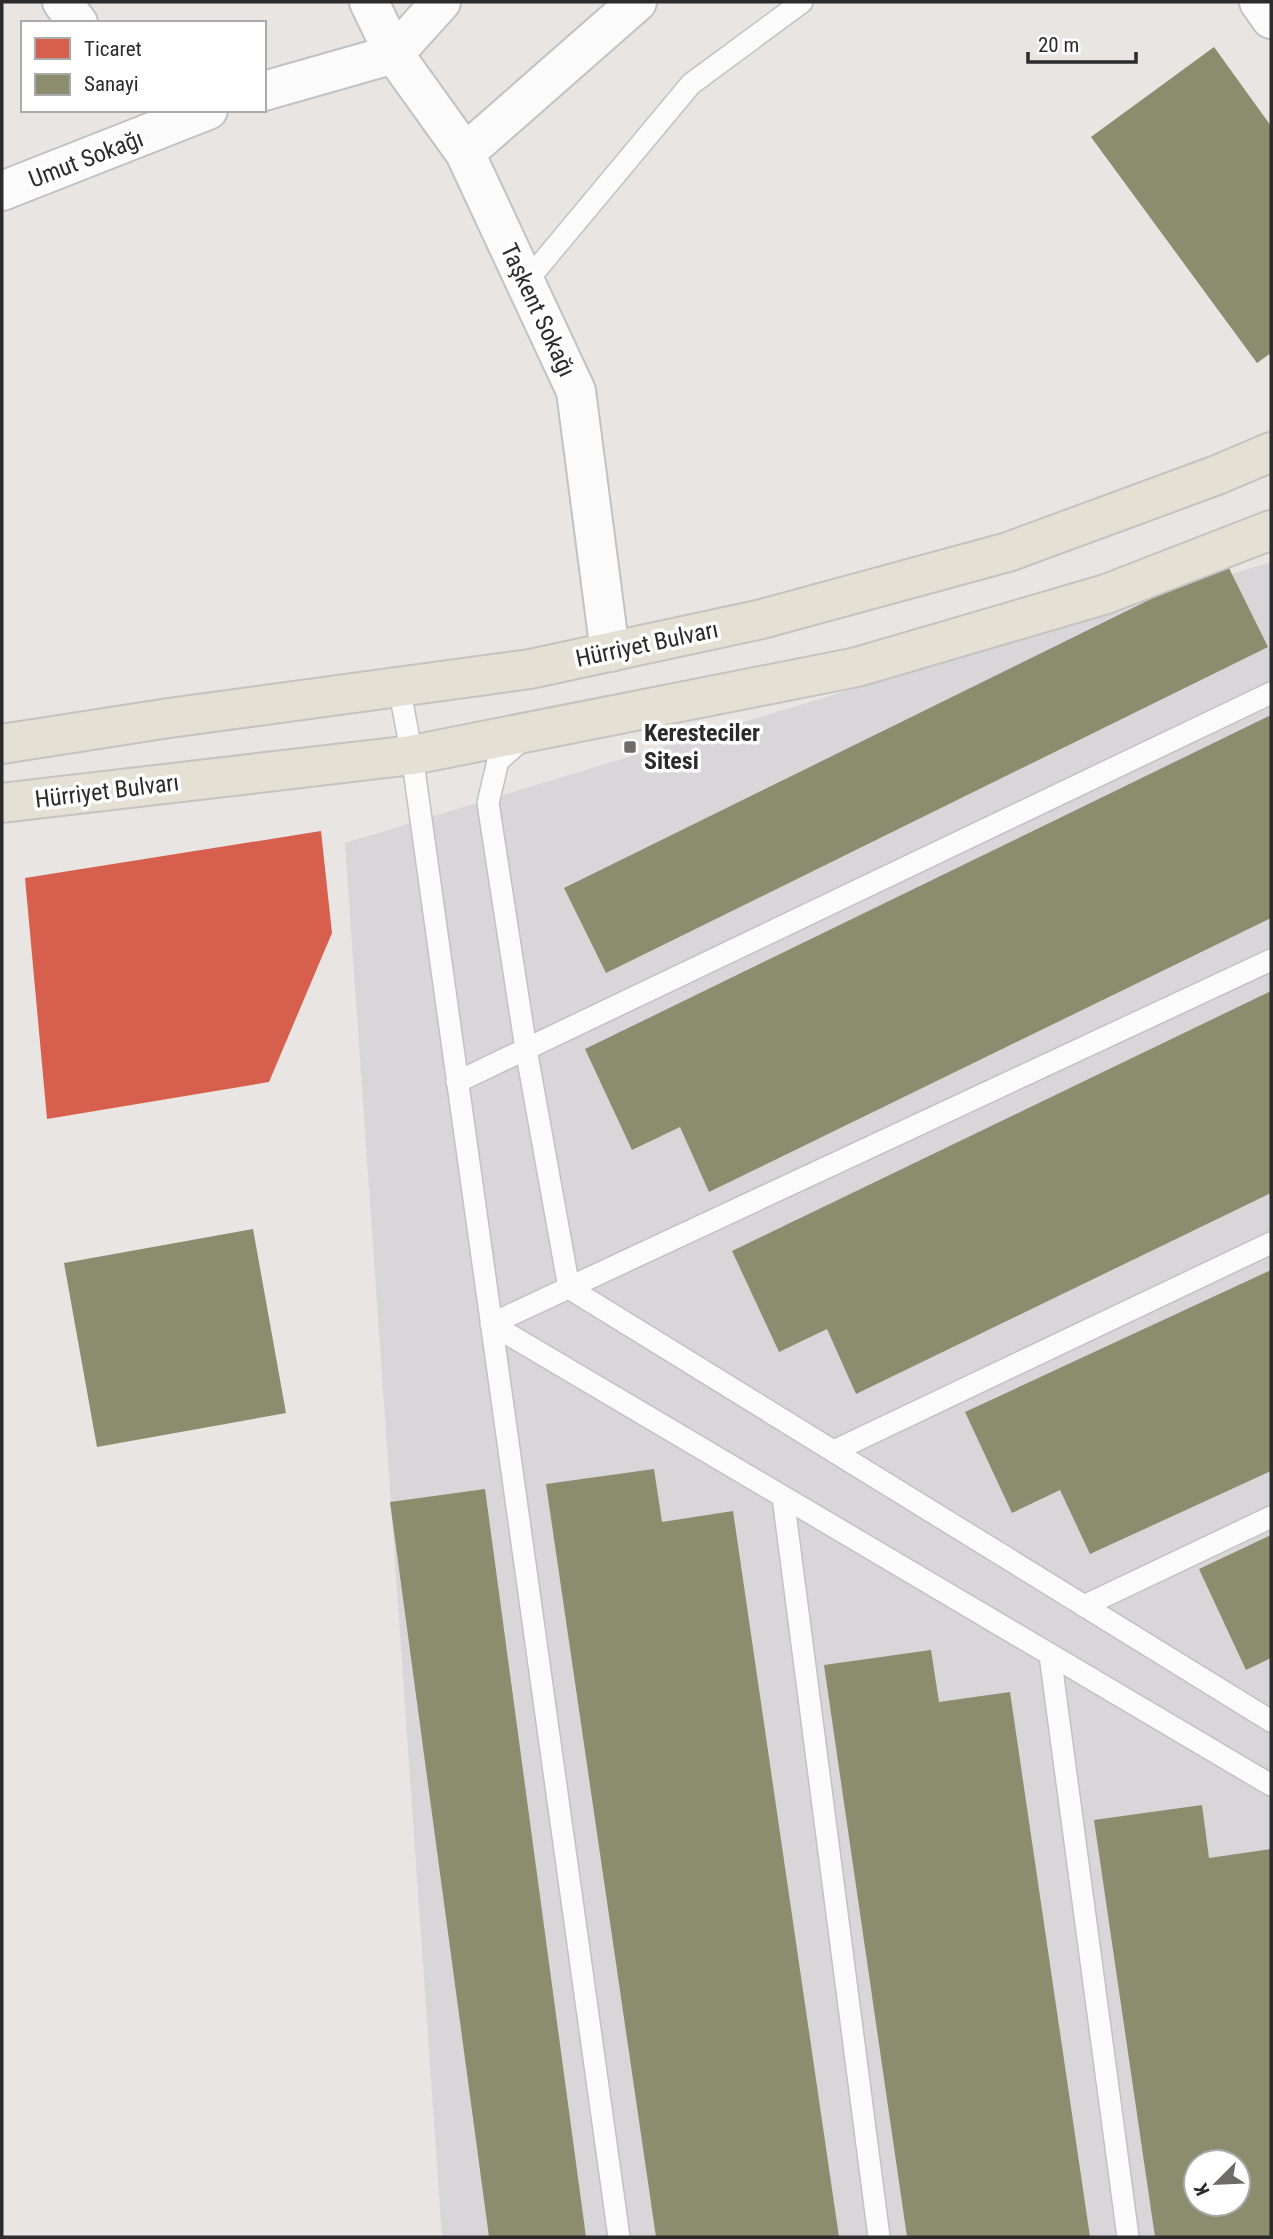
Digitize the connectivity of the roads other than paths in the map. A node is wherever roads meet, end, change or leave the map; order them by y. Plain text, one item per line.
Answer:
1 (62, 2) edge
2 (369, 2) edge
3 (442, 2) edge
4 (637, 2) edge
5 (802, 2) edge
6 (1259, 2) edge
7 (1271, 19) edge
8 (76, 21) edge
9 (394, 54) junction
10 (266, 91) edge
11 (198, 112) edge
12 (151, 121) edge
13 (465, 153) junction
14 (2, 191) edge
15 (526, 282) junction
16 (1271, 452) edge
17 (1271, 530) edge
18 (610, 652) junction
19 (399, 687) junction
20 (1271, 693) edge
21 (529, 733) junction
22 (2, 744) edge
23 (412, 755) junction
24 (2, 803) edge
25 (1271, 960) edge
26 (526, 1049) junction
27 (457, 1082) junction
28 (1271, 1243) edge
29 (569, 1288) junction
30 (491, 1324) junction
31 (834, 1451) junction
32 (783, 1497) junction
33 (1271, 1517) edge
34 (1083, 1606) junction
35 (1051, 1655) junction
36 (1271, 1721) edge
37 (1271, 1786) edge
38 (619, 2237) edge
39 (879, 2237) edge
40 (1128, 2237) edge

1 - 8 street
2 - 9 street, Taşkent Sokağı
3 - 9 street
4 - 13 street
5 - 15 lane
6 - 7 street
9 - 10 street
9 - 13 street, Taşkent Sokağı
11 - 12 street, Umut Sokağı
12 - 14 street, Umut Sokağı
13 - 15 street, Taşkent Sokağı
15 - 18 street, Taşkent Sokağı
16 - 18 main road, Hürriyet Bulvarı
17 - 21 main road, Hürriyet Bulvarı
18 - 19 main road, Hürriyet Bulvarı
19 - 22 main road, Hürriyet Bulvarı
19 - 23 lane
20 - 26 lane
21 - 23 main road, Hürriyet Bulvarı
21 - 26 lane
23 - 24 main road, Hürriyet Bulvarı
23 - 27 lane
25 - 29 lane
26 - 27 lane
26 - 29 lane
27 - 30 lane
28 - 31 lane
29 - 30 lane
29 - 31 lane
30 - 32 lane
30 - 38 lane
31 - 34 lane
32 - 35 lane
32 - 39 lane
33 - 34 lane
34 - 36 lane
35 - 37 lane
35 - 40 lane

